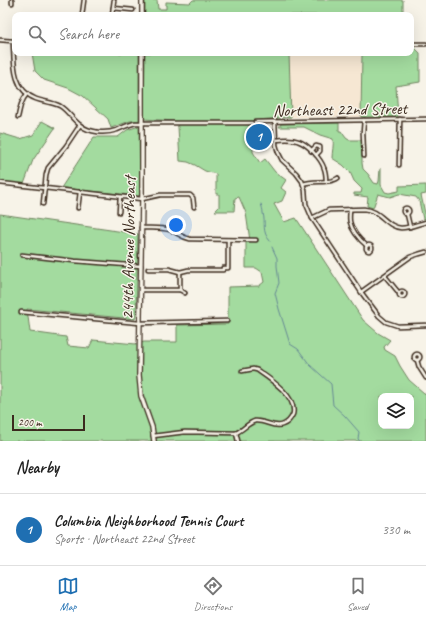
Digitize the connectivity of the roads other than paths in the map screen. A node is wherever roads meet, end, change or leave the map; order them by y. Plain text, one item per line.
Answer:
1 (84, 0) edge
2 (114, 0) edge
3 (142, 0) edge
4 (113, 8) junction
5 (133, 10) dead end
6 (82, 12) edge
7 (112, 12) edge
8 (142, 12) edge
9 (0, 40) edge
10 (12, 41) edge
11 (414, 44) edge
12 (426, 44) edge
13 (14, 56) edge
14 (142, 56) edge
15 (27, 94) junction
16 (18, 117) dead end
17 (400, 119) junction
18 (426, 119) edge
19 (364, 120) junction
20 (275, 122) junction
21 (142, 124) junction
22 (80, 125) junction
23 (276, 140) junction
24 (311, 151) junction
25 (316, 155) junction
26 (364, 156) dead end
27 (399, 165) dead end
28 (338, 178) dead end
29 (326, 181) junction
30 (0, 183) edge
31 (303, 184) junction
32 (44, 188) junction
33 (80, 192) junction
34 (120, 197) junction
35 (142, 199) junction
36 (43, 204) dead end
37 (194, 207) dead end
38 (78, 208) dead end
39 (350, 209) junction
40 (119, 212) dead end
41 (407, 214) dead end
42 (312, 218) junction
43 (426, 222) edge
44 (410, 226) junction
45 (141, 228) junction
46 (228, 240) junction
47 (256, 240) dead end
48 (367, 246) dead end
49 (426, 252) edge
50 (22, 255) dead end
51 (140, 266) junction
52 (148, 269) dead end
53 (180, 272) junction
54 (385, 276) junction
55 (141, 290) junction
56 (180, 290) junction
57 (361, 292) junction
58 (185, 293) dead end
59 (399, 293) dead end
60 (21, 312) dead end
61 (227, 321) dead end
62 (140, 323) junction
63 (426, 325) edge
64 (417, 360) dead end
65 (242, 371) dead end
66 (426, 378) edge
67 (236, 433) junction
68 (153, 436) junction
69 (154, 441) edge
70 (238, 441) edge

1 - 6 street
2 - 4 street
3 - 8 street
4 - 5 street
4 - 7 street
9 - 10 street
11 - 12 street
13 - 15 street
14 - 21 street, 244th Avenue Northeast
15 - 16 street
15 - 22 street, Northeast 22nd Street
17 - 18 street, Northeast 22nd Street
17 - 19 street, Northeast 22nd Street
17 - 27 street
19 - 20 street, Northeast 22nd Street
19 - 26 street
20 - 21 street, Northeast 22nd Street
20 - 23 street
21 - 22 street, Northeast 22nd Street
21 - 35 street, 244th Avenue Northeast
22 - 32 street
23 - 24 street
23 - 31 street
24 - 25 street
24 - 25 street
25 - 29 street
28 - 29 street
29 - 31 street
30 - 32 street
31 - 42 street
32 - 33 street
32 - 36 street
33 - 34 street
33 - 38 street
34 - 35 street
34 - 40 street
35 - 37 street
35 - 45 street, 244th Avenue Northeast
39 - 42 street
39 - 44 street
39 - 48 street
41 - 44 street
42 - 57 street
43 - 44 street
45 - 46 street
45 - 51 street, 244th Avenue Northeast
46 - 47 street
46 - 53 street
49 - 54 street
50 - 51 street
51 - 55 street, 244th Avenue Northeast
52 - 53 street
53 - 56 street
54 - 57 street
54 - 59 street
55 - 56 street
55 - 62 street, 244th Avenue Northeast
56 - 58 street
57 - 63 street
60 - 62 street
61 - 62 street
62 - 68 street, 244th Avenue Northeast
64 - 66 street
65 - 67 street
67 - 68 street
67 - 70 street
68 - 69 street, 244th Avenue Northeast

